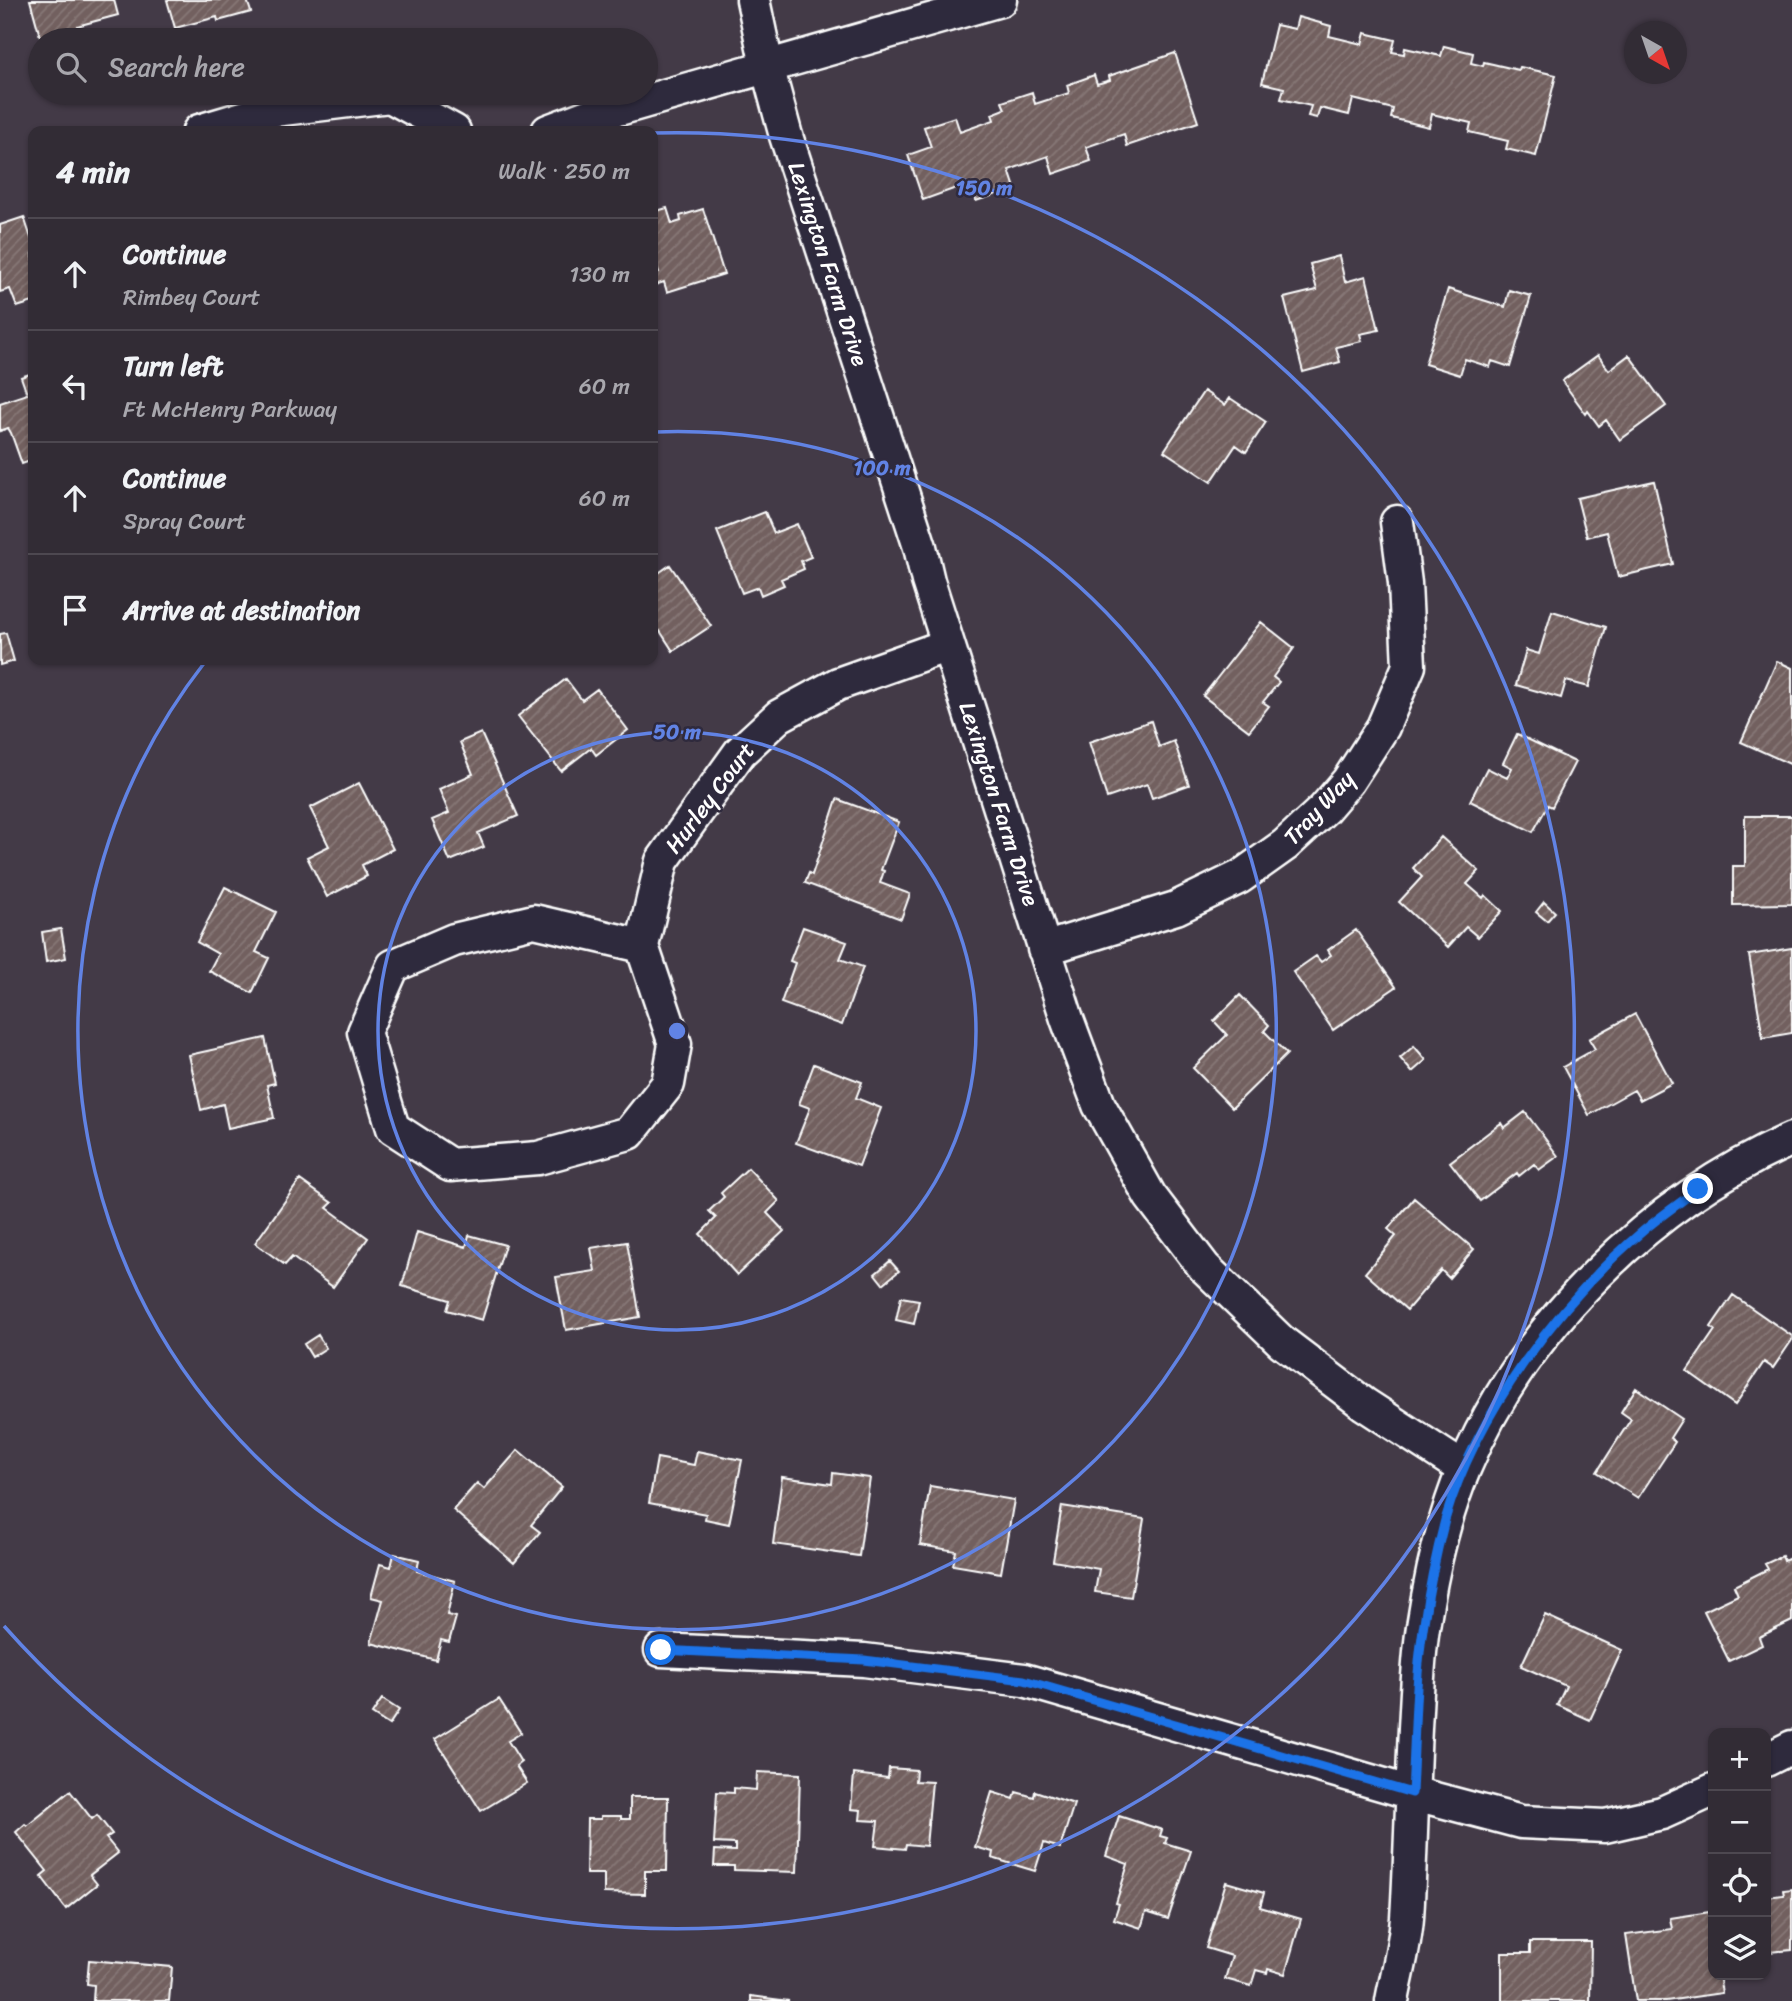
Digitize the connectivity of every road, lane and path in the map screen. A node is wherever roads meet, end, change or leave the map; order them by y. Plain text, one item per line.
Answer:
1 (753, 0) edge
2 (1000, 0) edge
3 (767, 66) junction
4 (658, 98) edge
5 (316, 105) edge
6 (406, 105) edge
7 (632, 105) edge
8 (216, 126) edge
9 (445, 126) edge
10 (561, 126) edge
11 (1397, 522) dead end
12 (948, 645) junction
13 (642, 946) junction
14 (1044, 949) junction
15 (1792, 1139) edge
16 (1465, 1469) junction
17 (661, 1650) dead end
18 (1792, 1746) edge
19 (1771, 1757) edge
20 (1711, 1791) edge
21 (1412, 1793) junction
22 (1392, 2001) edge

1 - 3 street, Lexington Farm Drive
2 - 3 street
3 - 4 street
3 - 12 street, Lexington Farm Drive
5 - 8 street
6 - 9 street
7 - 10 street
11 - 14 street, Tray Way
12 - 13 street, Hurley Court
12 - 14 street, Lexington Farm Drive
13 - 13 street
14 - 16 street, Lexington Farm Drive
15 - 16 street
16 - 21 street
17 - 21 street
18 - 19 street
20 - 21 street
21 - 22 street

